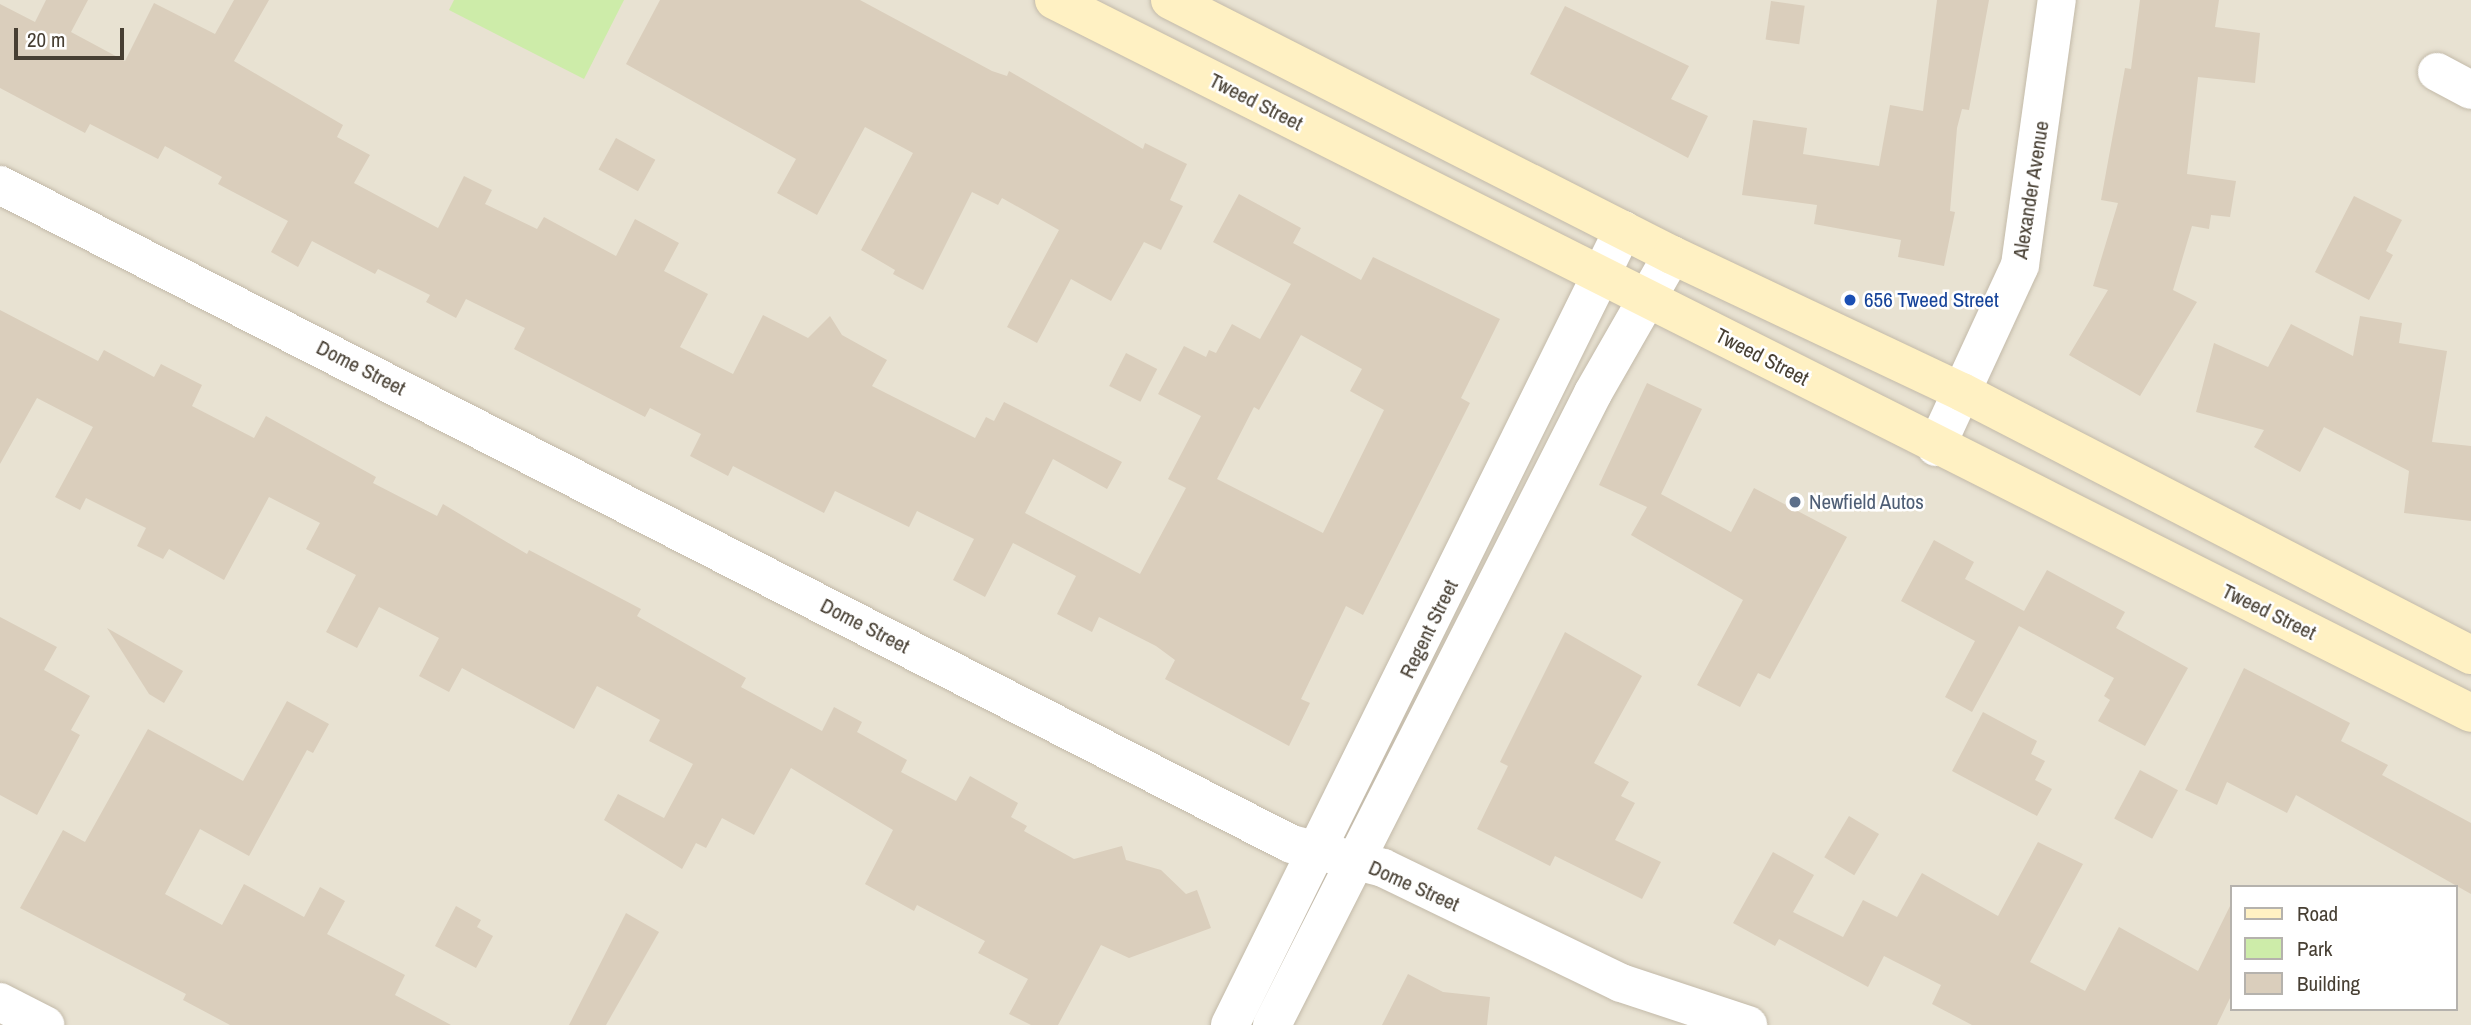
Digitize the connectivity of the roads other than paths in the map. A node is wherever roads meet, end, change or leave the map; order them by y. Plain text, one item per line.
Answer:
1 (1054, 0) edge
2 (1170, 0) edge
3 (2057, 0) edge
4 (2437, 72) dead end
5 (2471, 90) edge
6 (0, 185) edge
7 (1623, 230) junction
8 (1671, 255) junction
9 (1601, 276) junction
10 (1649, 300) junction
11 (1962, 393) junction
12 (1936, 447) junction
13 (2471, 655) edge
14 (2471, 713) edge
15 (1317, 853) junction
16 (1356, 861) junction
17 (0, 1002) edge
18 (45, 1025) edge
19 (1230, 1025) edge
20 (1272, 1025) edge
21 (1748, 1025) edge

1 - 9 main road, Tweed Street
2 - 7 main road
3 - 11 street, Alexander Avenue
4 - 5 street
6 - 15 street, Dome Street
7 - 8 main road
7 - 9 street, Regent Street
8 - 10 street, Regent Street
8 - 11 main road
9 - 10 main road, Tweed Street
9 - 15 street, Regent Street
10 - 12 main road, Tweed Street
10 - 16 street, Regent Street
11 - 12 street, Alexander Avenue
11 - 13 main road
12 - 14 main road, Tweed Street
15 - 16 street, Dome Street
15 - 19 street, Regent Street
16 - 20 street, Regent Street
16 - 21 street, Dome Street
17 - 18 street

